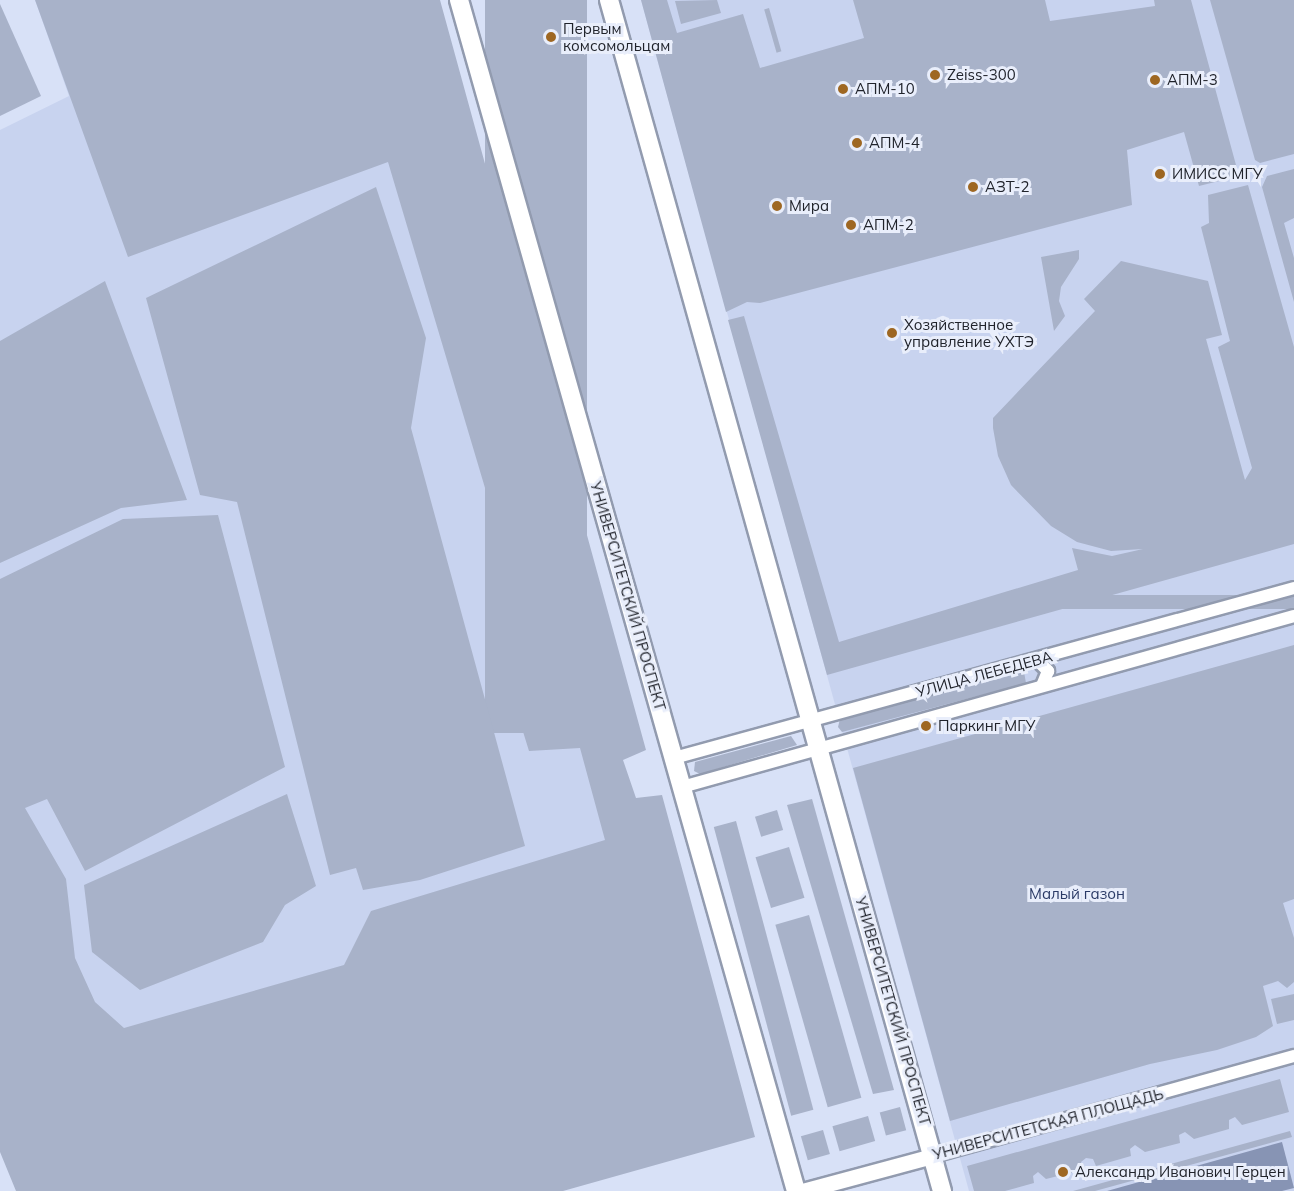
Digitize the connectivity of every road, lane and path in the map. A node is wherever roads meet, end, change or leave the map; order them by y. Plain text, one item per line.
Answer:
1 (459, 0) edge
2 (609, 0) edge
3 (1294, 588) edge
4 (1294, 616) edge
5 (1037, 660) junction
6 (1042, 686) junction
7 (812, 721) junction
8 (819, 746) junction
9 (674, 759) junction
10 (682, 788) junction
11 (1294, 1056) edge
12 (933, 1156) junction
13 (796, 1191) edge
14 (802, 1191) edge
15 (942, 1191) edge

1 - 9 main road, УНИВЕРСИТЕТСКИЙ ПРОСПЕКТ
2 - 7 main road, УНИВЕРСИТЕТСКИЙ ПРОСПЕКТ
3 - 5 street, УЛИЦА ЛЕБЕДЕВА
4 - 6 street, УЛИЦА ЛЕБЕДЕВА
5 - 6 street
5 - 7 street, УЛИЦА ЛЕБЕДЕВА
6 - 8 street, УЛИЦА ЛЕБЕДЕВА
7 - 8 main road, УНИВЕРСИТЕТСКИЙ ПРОСПЕКТ
7 - 9 street, УЛИЦА ЛЕБЕДЕВА
8 - 10 street, УЛИЦА ЛЕБЕДЕВА
8 - 12 main road, УНИВЕРСИТЕТСКИЙ ПРОСПЕКТ
9 - 10 main road, УНИВЕРСИТЕТСКИЙ ПРОСПЕКТ
10 - 13 main road, УНИВЕРСИТЕТСКИЙ ПРОСПЕКТ
11 - 12 street, УНИВЕРСИТЕТСКАЯ ПЛОЩАДЬ
12 - 14 street, УНИВЕРСИТЕТСКАЯ ПЛОЩАДЬ
12 - 15 main road, УНИВЕРСИТЕТСКИЙ ПРОСПЕКТ

